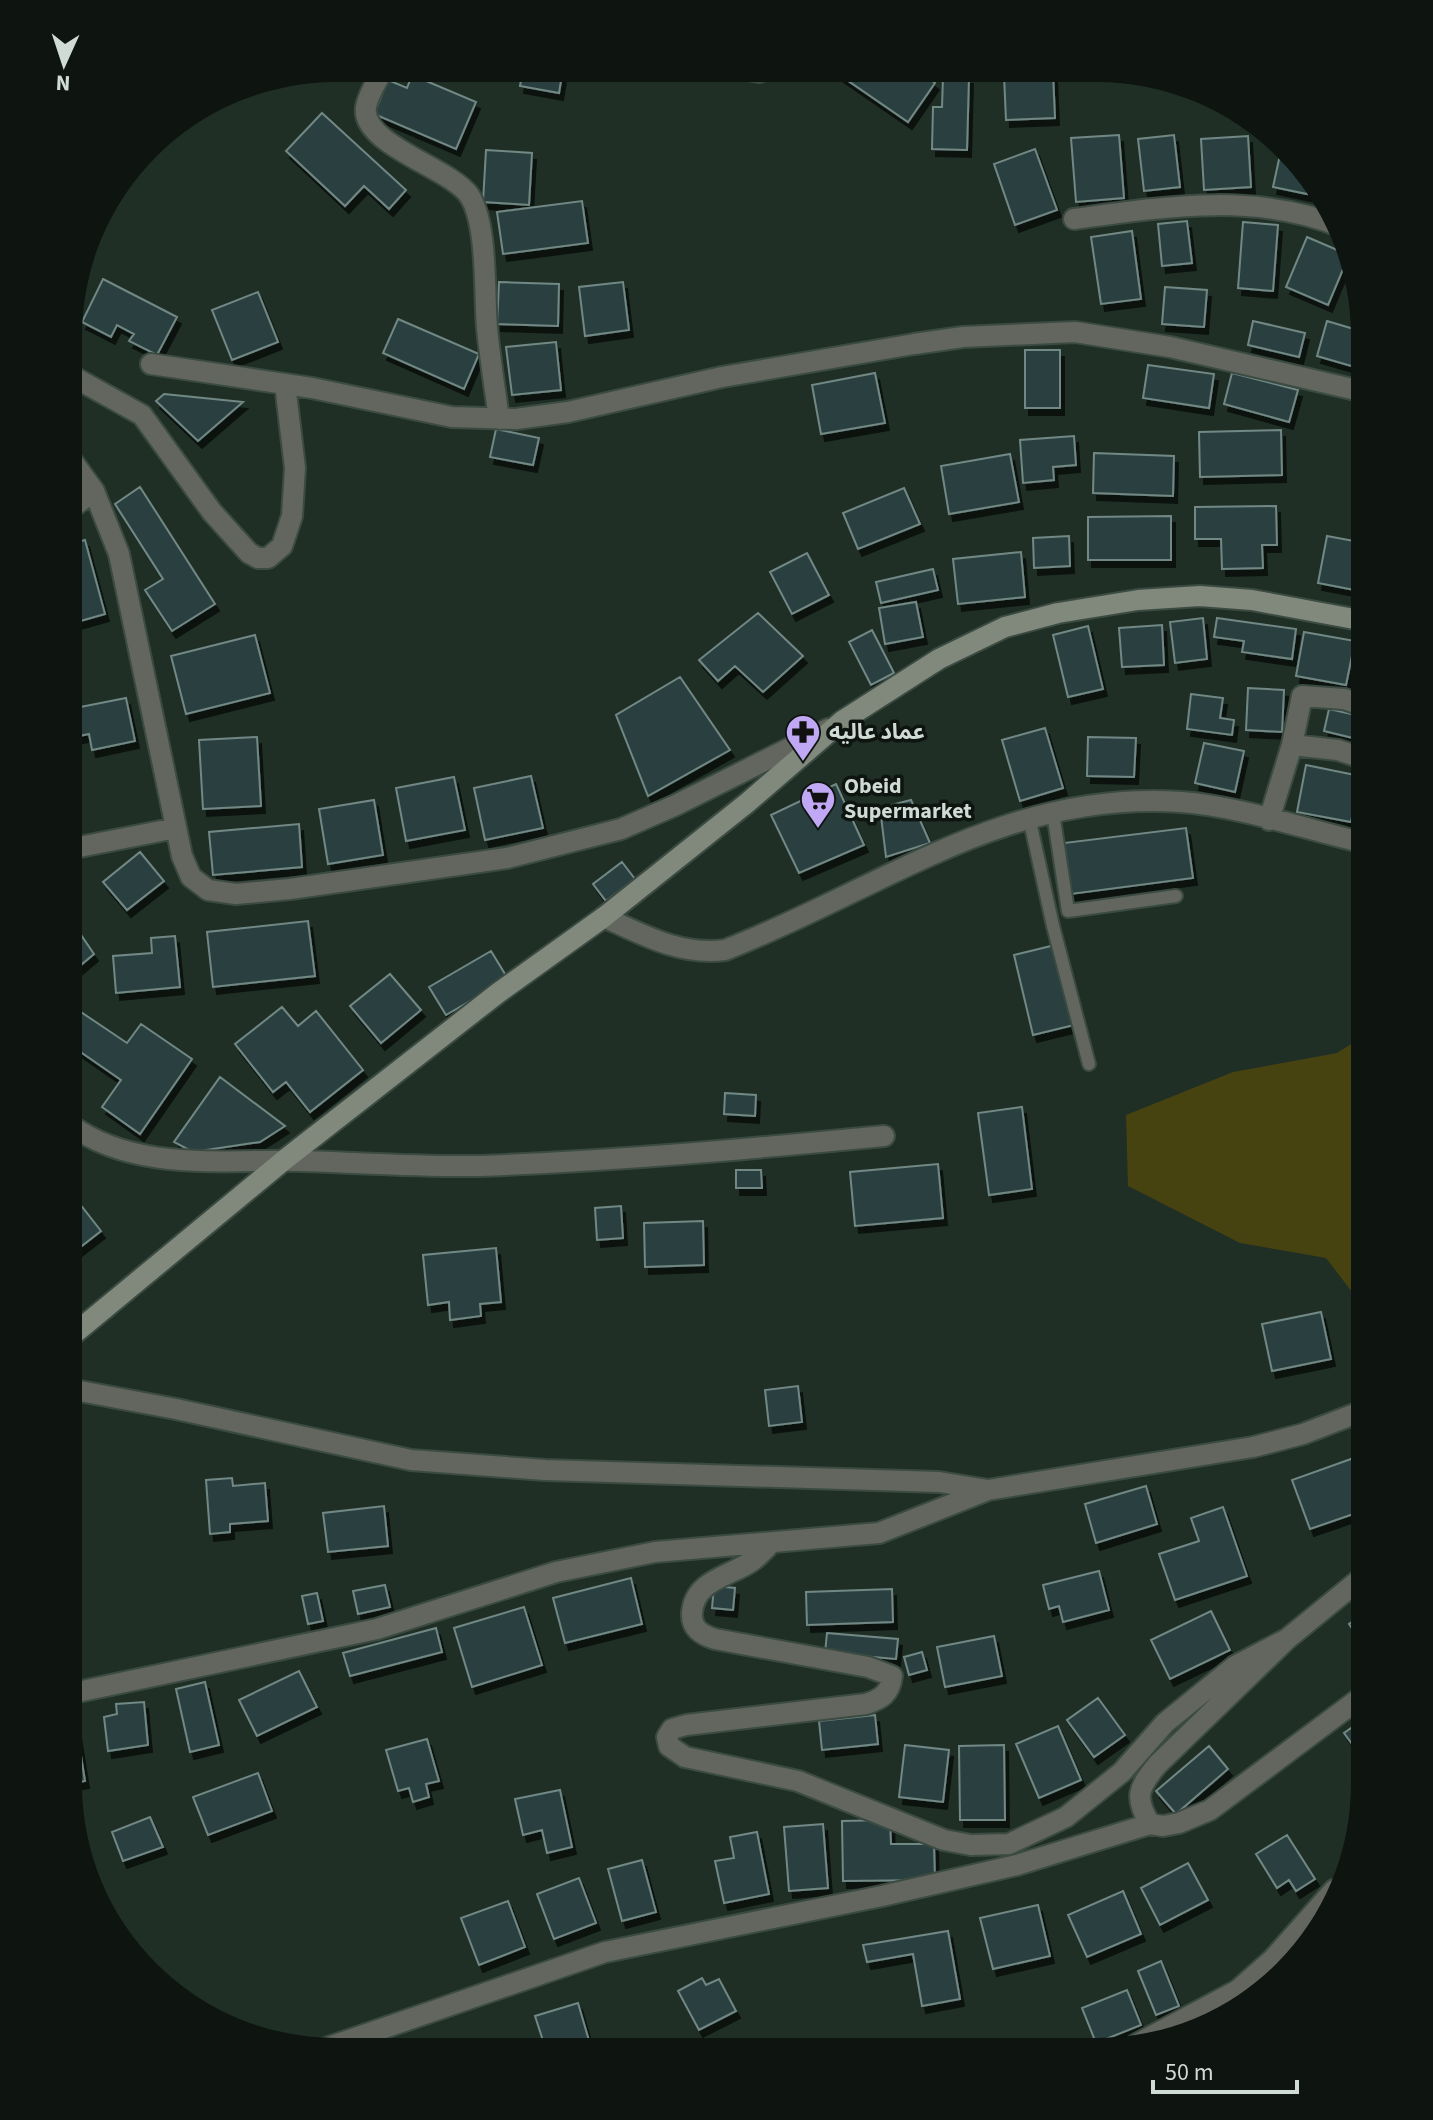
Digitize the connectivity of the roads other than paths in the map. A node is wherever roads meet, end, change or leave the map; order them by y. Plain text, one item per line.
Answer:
1 (377, 82) edge
2 (1318, 212) edge
3 (1074, 219) dead end
4 (151, 364) dead end
5 (82, 382) edge
6 (285, 384) junction
7 (1351, 389) edge
8 (499, 419) junction
9 (82, 474) edge
10 (94, 491) junction
11 (82, 500) edge
12 (1351, 618) edge
13 (1351, 701) edge
14 (842, 721) junction
15 (1292, 745) junction
16 (1351, 754) edge
17 (1053, 813) junction
18 (1029, 817) junction
19 (1269, 820) junction
20 (176, 828) junction
21 (1351, 840) edge
22 (82, 846) edge
23 (1176, 896) dead end
24 (604, 917) junction
25 (1089, 1064) dead end
26 (82, 1133) edge
27 (884, 1136) dead end
28 (283, 1161) junction
29 (82, 1327) edge
30 (82, 1391) edge
31 (1350, 1416) edge
32 (988, 1490) junction
33 (771, 1543) junction
34 (1350, 1587) edge
35 (1287, 1639) junction
36 (82, 1691) edge
37 (1350, 1705) edge
38 (1150, 1824) junction
39 (1318, 1908) edge
40 (1168, 2027) edge
41 (355, 2038) edge

1 - 8 street
2 - 3 street
4 - 6 street
5 - 6 street
6 - 8 street
7 - 8 street
9 - 10 street
10 - 11 street
10 - 20 street
12 - 14 main road
13 - 15 street
14 - 20 street
14 - 24 main road
15 - 16 street
15 - 19 street
17 - 18 street
17 - 19 street
17 - 23 lane
18 - 24 street
18 - 25 lane
19 - 21 street
20 - 22 street
24 - 28 main road
26 - 28 street
27 - 28 street
28 - 29 main road
30 - 32 street
31 - 32 street
32 - 33 street
33 - 35 street
33 - 36 street
34 - 35 street
35 - 38 street
37 - 38 street
38 - 41 street
39 - 40 street

